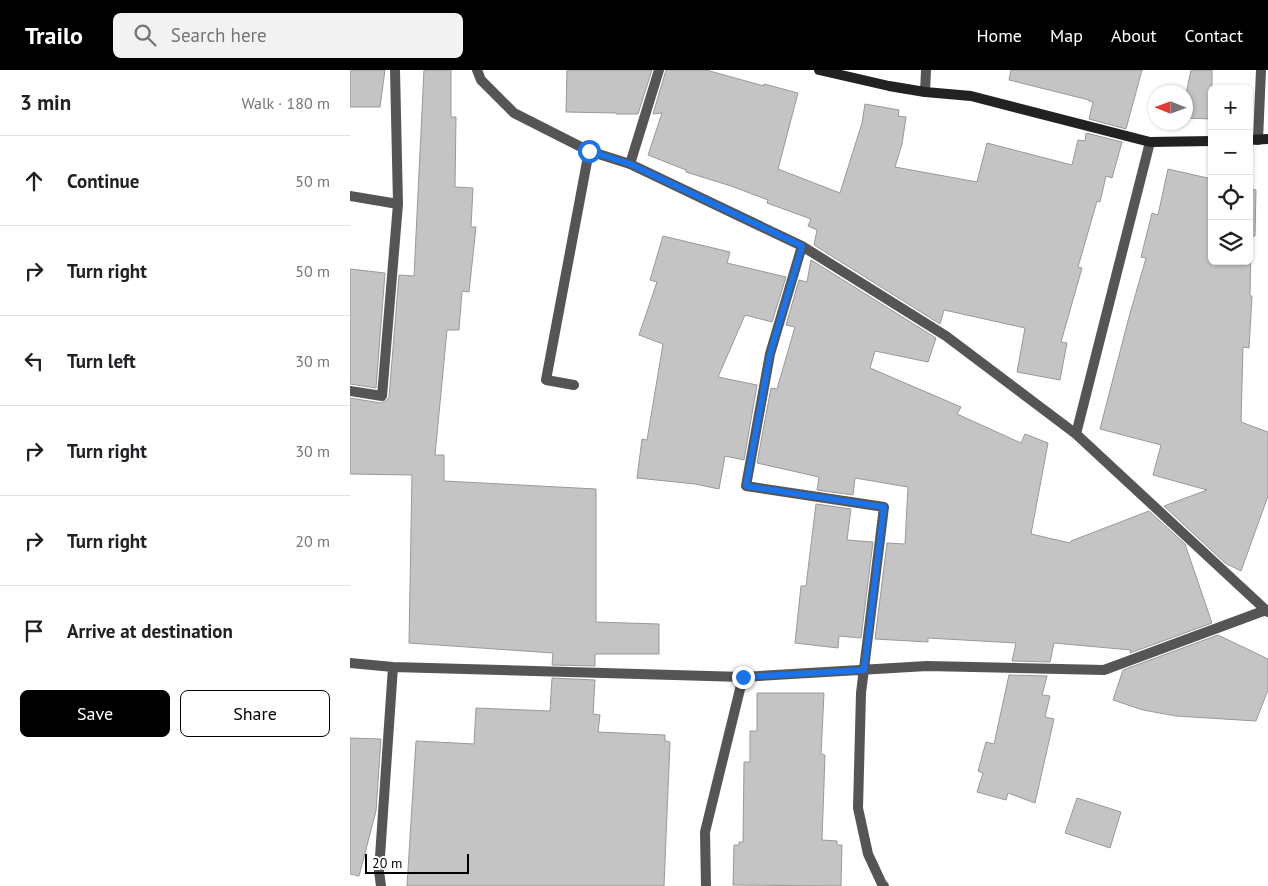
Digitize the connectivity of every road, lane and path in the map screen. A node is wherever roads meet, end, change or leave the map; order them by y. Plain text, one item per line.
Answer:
1 (394, 70) edge
2 (477, 70) edge
3 (659, 70) edge
4 (819, 70) edge
5 (926, 70) edge
6 (1261, 70) edge
7 (925, 92) junction
8 (1258, 140) edge
9 (1208, 141) edge
10 (1150, 142) junction
11 (589, 151) junction
12 (630, 164) junction
13 (350, 196) edge
14 (398, 204) junction
15 (802, 246) junction
16 (574, 385) dead end
17 (350, 391) edge
18 (1076, 434) junction
19 (1267, 611) edge
20 (350, 663) edge
21 (393, 667) junction
22 (864, 670) junction
23 (743, 677) junction
24 (381, 886) edge
25 (706, 886) edge
26 (884, 886) edge

1 - 14 street
2 - 11 street
3 - 12 street
4 - 7 street
5 - 7 street
6 - 8 street
7 - 10 street
9 - 10 street
10 - 18 street
11 - 12 street
11 - 16 street
12 - 15 street
13 - 14 street
14 - 17 street
15 - 18 street
15 - 22 street
18 - 19 street
19 - 22 street
20 - 21 street
21 - 23 street
21 - 24 street
22 - 23 street
22 - 26 street
23 - 25 street

